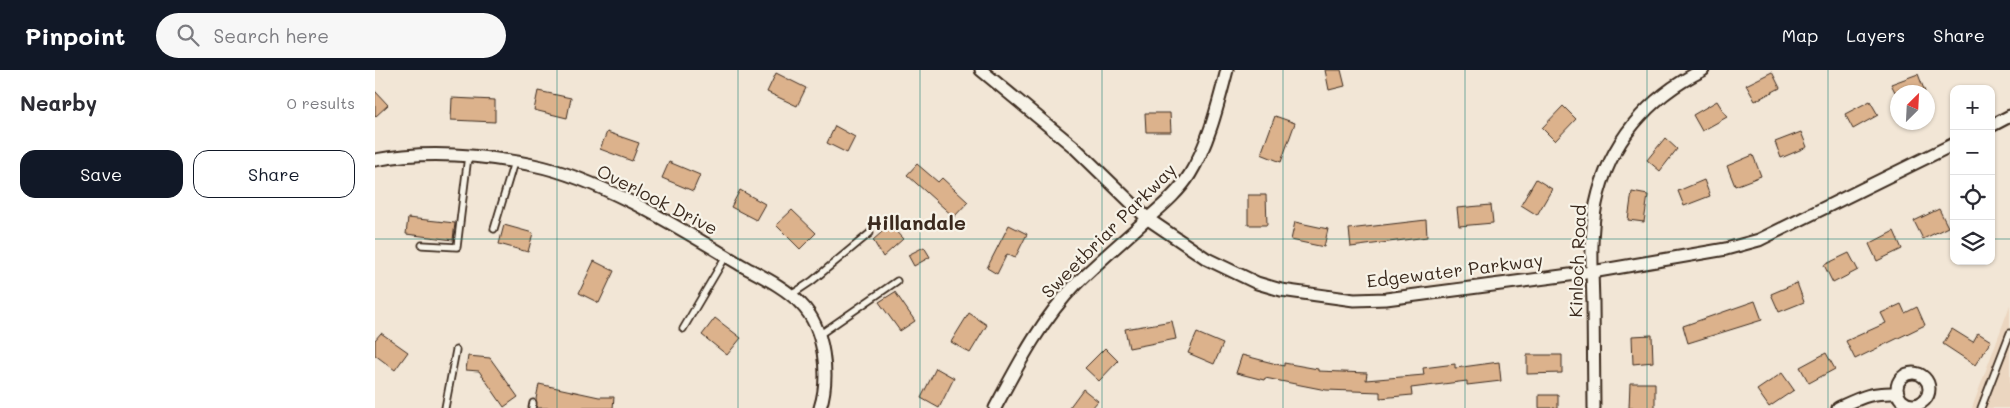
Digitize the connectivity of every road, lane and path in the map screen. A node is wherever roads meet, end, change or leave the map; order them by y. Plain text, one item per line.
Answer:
1 (981, 70) edge
2 (1227, 70) edge
3 (1703, 70) edge
4 (2010, 116) edge
5 (1995, 124) edge
6 (1950, 146) edge
7 (468, 156) junction
8 (375, 160) edge
9 (514, 162) junction
10 (1148, 218) junction
11 (494, 229) dead end
12 (870, 233) dead end
13 (422, 245) dead end
14 (726, 256) junction
15 (1592, 272) junction
16 (897, 281) dead end
17 (791, 295) junction
18 (683, 329) dead end
19 (2010, 333) edge
20 (819, 335) junction
21 (456, 350) dead end
22 (1898, 393) dead end
23 (445, 408) edge
24 (820, 408) edge
25 (995, 408) edge
26 (1595, 408) edge
27 (1838, 408) edge
28 (1981, 408) edge

1 - 10 street, Edgewater Parkway
2 - 10 street, Sweetbriar Parkway
3 - 15 street, Kinloch Road
4 - 5 street
6 - 15 street, Edgewater Parkway
7 - 8 street, Overlook Drive
7 - 9 street, Overlook Drive
7 - 13 lane
9 - 11 lane
9 - 14 street, Overlook Drive
10 - 15 street, Edgewater Parkway
10 - 25 street, Sweetbriar Parkway
12 - 17 lane
14 - 17 street, Overlook Drive
14 - 18 lane
15 - 26 street, Kinloch Road
16 - 20 lane
17 - 20 street, Overlook Drive
19 - 28 lane
20 - 24 street, Overlook Drive
21 - 23 lane
22 - 27 street

